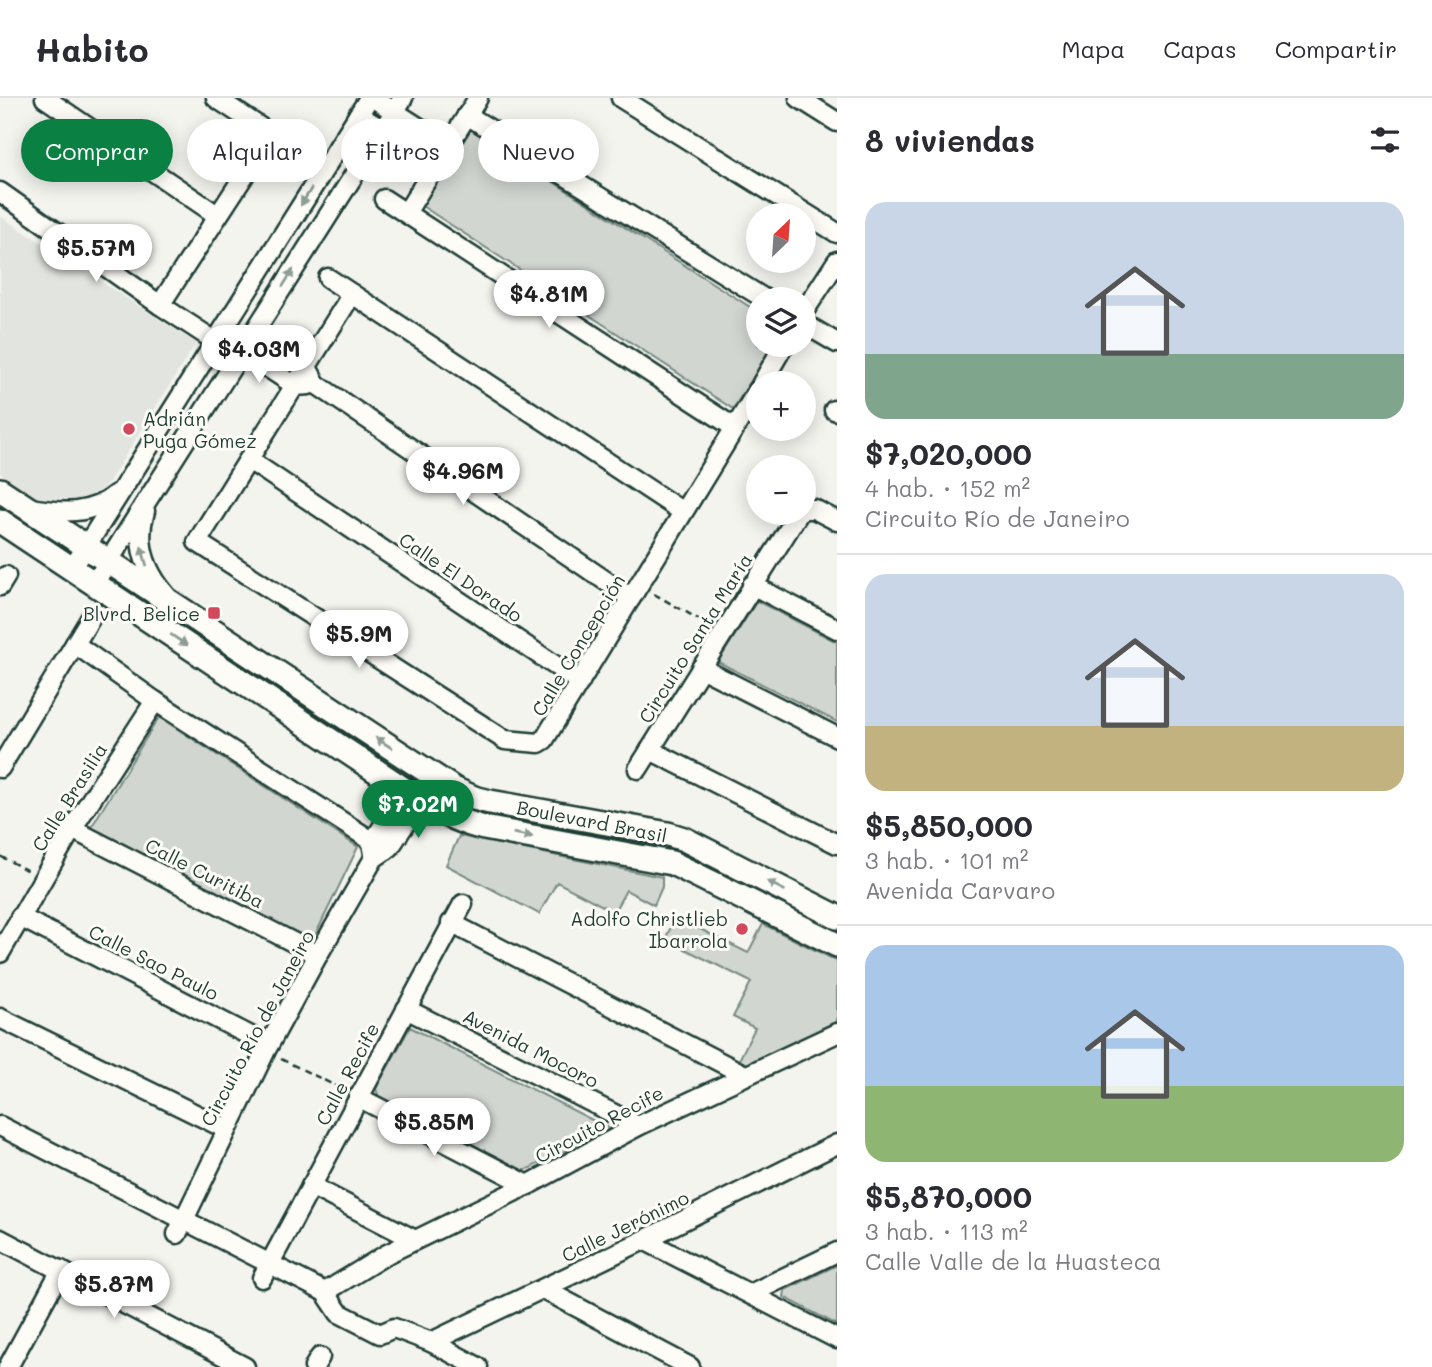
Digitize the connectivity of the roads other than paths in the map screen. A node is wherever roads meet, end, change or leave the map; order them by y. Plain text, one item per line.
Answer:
1 (46, 98) edge
2 (216, 98) edge
3 (371, 98) edge
4 (478, 98) edge
5 (621, 98) edge
6 (799, 98) edge
7 (398, 105) edge
8 (358, 115) junction
9 (467, 115) junction
10 (366, 119) edge
11 (415, 119) edge
12 (464, 120) edge
13 (837, 122) edge
14 (349, 182) edge
15 (425, 182) edge
16 (0, 192) edge
17 (384, 199) dead end
18 (406, 213) junction
19 (217, 215) junction
20 (837, 233) edge
21 (837, 261) edge
22 (328, 278) dead end
23 (746, 287) edge
24 (352, 293) junction
25 (816, 293) edge
26 (160, 305) junction
27 (816, 331) edge
28 (252, 335) junction
29 (215, 341) junction
30 (837, 344) edge
31 (242, 351) junction
32 (307, 367) junction
33 (316, 384) junction
34 (296, 386) junction
35 (746, 410) edge
36 (735, 428) junction
37 (249, 460) junction
38 (124, 486) junction
39 (0, 490) edge
40 (149, 498) junction
41 (29, 508) junction
42 (816, 510) edge
43 (684, 512) junction
44 (0, 521) edge
45 (837, 521) edge
46 (791, 525) edge
47 (86, 546) junction
48 (109, 561) junction
49 (72, 569) junction
50 (94, 584) junction
51 (752, 585) junction
52 (635, 591) junction
53 (176, 605) junction
54 (90, 619) dead end
55 (837, 629) edge
56 (75, 644) junction
57 (701, 668) junction
58 (580, 682) junction
59 (155, 701) junction
60 (837, 737) edge
61 (650, 750) junction
62 (0, 768) edge
63 (638, 769) dead end
64 (413, 796) junction
65 (72, 829) junction
66 (837, 844) edge
67 (377, 850) junction
68 (463, 904) dead end
69 (20, 917) junction
70 (837, 917) edge
71 (451, 923) junction
72 (837, 945) edge
73 (0, 953) edge
74 (318, 955) junction
75 (406, 1009) junction
76 (0, 1018) edge
77 (837, 1033) edge
78 (267, 1049) junction
79 (745, 1075) junction
80 (358, 1097) junction
81 (0, 1126) edge
82 (638, 1126) junction
83 (226, 1129) junction
84 (837, 1144) edge
85 (528, 1185) junction
86 (311, 1186) junction
87 (180, 1227) junction
88 (0, 1239) edge
89 (415, 1240) junction
90 (644, 1241) junction
91 (837, 1252) edge
92 (61, 1270) junction
93 (266, 1271) junction
94 (544, 1289) junction
95 (325, 1292) junction
96 (750, 1294) junction
97 (837, 1339) edge
98 (431, 1342) junction
99 (10, 1363) edge
100 (245, 1367) edge
101 (478, 1367) edge
102 (690, 1367) edge

1 - 19 street
2 - 19 street
3 - 7 street
3 - 8 street
4 - 9 street
5 - 20 street
6 - 13 street
7 - 11 street
8 - 10 street
8 -> 29 street
9 - 12 street
9 - 23 street
28 -> 14 street
15 - 18 street
16 - 26 street
17 - 18 street
18 - 36 street
19 - 26 street
21 - 25 street
22 - 24 street
24 - 32 street, Calle Concepción
24 - 43 street
26 - 29 street
27 - 30 street
28 - 31 street
28 - 32 street
29 - 38 street
31 - 34 street
31 - 40 street
32 - 33 street
32 - 34 street, Calle Concepción
33 - 34 street
33 - 52 street
34 - 37 street, Calle Concepción
35 - 36 street, Calle Concepción
36 - 43 street, Calle Concepción
37 - 58 street, Calle El Dorado
37 - 58 street, Calle Concepción
38 - 41 street
38 - 47 street
39 - 41 main road, Boulevard Brasil
40 - 48 street
53 -> 40 street
41 - 47 main road, Boulevard Brasil
42 - 45 street
43 - 52 street, Calle Concepción
44 - 49 main road, Boulevard Brasil
46 - 51 street, Circuito Santa María
47 - 48 main road, Boulevard Brasil
47 - 49 street
48 - 50 street
48 - 53 main road, Boulevard Brasil
49 - 50 main road, Boulevard Brasil
50 -> 64 main road, Boulevard Brasil
51 - 55 street
51 - 57 street, Circuito Santa María
52 - 58 street, Calle Concepción
70 -> 53 main road, Boulevard Brasil
54 - 56 street
56 - 59 street
56 - 62 street
57 - 60 street
57 - 61 street, Circuito Santa María
59 - 65 street, Calle Brasilia
59 - 67 street
61 - 63 street, Circuito Santa María
61 - 66 street, Circuito Santa María
64 - 67 street, Circuito Río de Janeiro
64 -> 72 main road, Boulevard Brasil
65 - 69 street, Calle Brasilia
65 - 74 street, Calle Curitiba
67 - 74 street, Circuito Río de Janeiro
68 - 71 street, Calle Recife
69 - 73 street, Calle Brasilia
69 - 78 street, Calle Sao Paulo
71 - 75 street, Calle Recife
71 - 79 street
74 - 78 street, Circuito Río de Janeiro
75 - 80 street, Calle Recife
75 - 82 street, Avenida Mocoro
76 - 83 street
77 - 79 street, Circuito Recife
78 - 83 street, Circuito Río de Janeiro
79 - 82 street, Circuito Recife
80 - 85 street
80 - 86 street, Calle Recife
81 - 87 street
82 - 85 street, Circuito Recife
83 - 87 street, Circuito Río de Janeiro
84 - 90 street, Calle Jerónimo
85 - 89 street, Circuito Recife
86 - 89 street
86 - 93 street, Calle Recife
87 - 93 street
88 - 92 street
89 - 95 street, Circuito Recife
90 - 94 street, Calle Jerónimo
90 - 96 street
91 - 96 street
92 - 99 street
92 - 100 street
93 - 95 street
94 - 98 street, Calle Jerónimo
94 - 102 street
95 - 98 street
96 - 97 street
98 - 101 street

